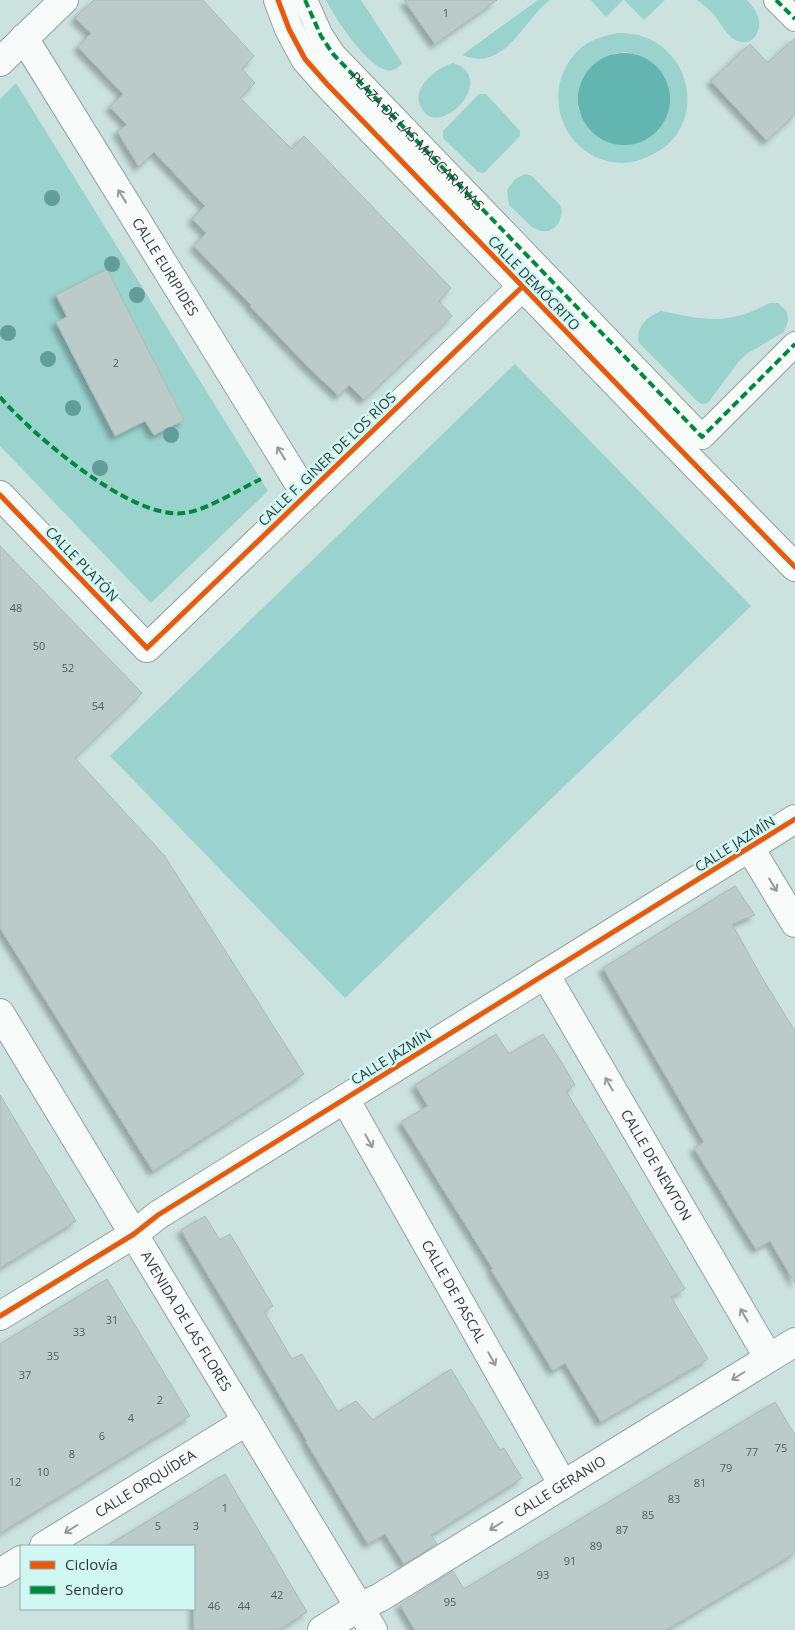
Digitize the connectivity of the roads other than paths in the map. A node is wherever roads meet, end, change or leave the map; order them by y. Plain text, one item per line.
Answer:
1 (64, 0) edge
2 (278, 0) edge
3 (305, 0) edge
4 (776, 0) edge
5 (795, 19) edge
6 (24, 38) junction
7 (0, 62) edge
8 (522, 287) junction
9 (795, 344) edge
10 (0, 495) edge
11 (306, 495) junction
12 (795, 567) edge
13 (147, 648) joint
14 (795, 819) edge
15 (750, 848) junction
16 (795, 923) edge
17 (545, 974) junction
18 (0, 1013) edge
19 (345, 1099) junction
20 (134, 1234) junction
21 (0, 1316) edge
22 (795, 1342) edge
23 (768, 1357) junction
24 (247, 1420) junction
25 (564, 1485) junction
26 (46, 1545) edge
27 (20, 1561) edge
28 (0, 1573) edge
29 (359, 1607) junction
30 (322, 1630) edge
31 (373, 1630) edge

1 - 6 street
2 - 8 street, CALLE DEMÓCRITO
3 - 9 street, PLAZA DE LAS MASCARANAS
4 - 5 street
6 - 7 street
11 -> 6 street, CALLE EURIPIDES
8 - 11 street, CALLE F. GINER DE LOS RÍOS
8 - 12 street, CALLE DEMÓCRITO
10 - 13 street, CALLE PLATÓN
11 - 13 street, CALLE F. GINER DE LOS RÍOS
14 - 15 street, CALLE JAZMÍN
15 -> 16 street
15 - 17 street, CALLE JAZMÍN
17 - 19 street, CALLE JAZMÍN
23 -> 17 street, CALLE DE NEWTON
18 - 20 street, AVENIDA DE LAS FLORES
19 - 20 street, CALLE JAZMÍN
19 -> 25 street, CALLE DE PASCAL
20 - 21 street, CALLE JAZMÍN
20 - 24 street, AVENIDA DE LAS FLORES
22 - 23 street, CALLE GERANIO
23 -> 25 street, CALLE GERANIO
24 -> 26 street, CALLE ORQUÍDEA
24 - 29 street, AVENIDA DE LAS FLORES
25 -> 29 street, CALLE GERANIO
27 - 28 street
29 - 30 street, CALLE GERANIO
29 - 31 street, AVENIDA DE LAS FLORES

